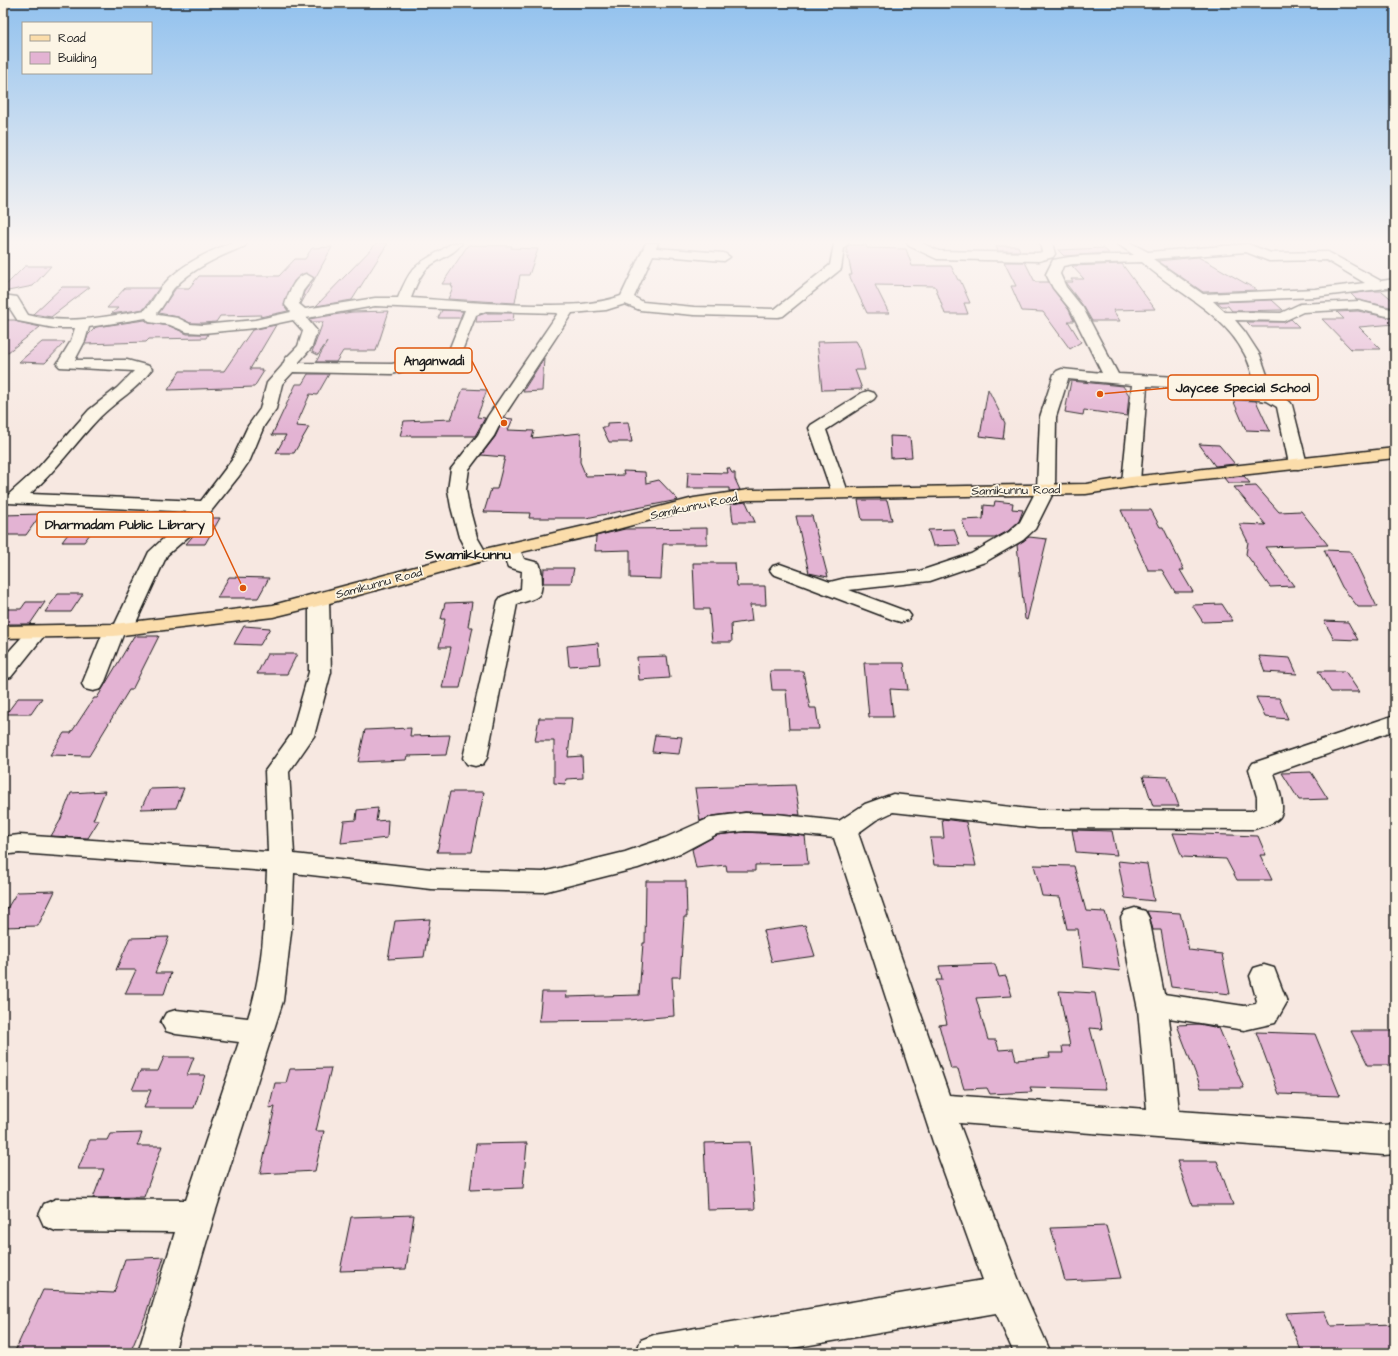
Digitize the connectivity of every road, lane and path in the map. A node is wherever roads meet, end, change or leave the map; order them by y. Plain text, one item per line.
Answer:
1 (16, 306) edge
2 (157, 306) edge
3 (293, 306) edge
4 (348, 306) edge
5 (473, 306) edge
6 (602, 306) edge
7 (643, 306) edge
8 (786, 306) edge
9 (1075, 306) edge
10 (1211, 306) edge
11 (1342, 306) edge
12 (1363, 306) edge
13 (485, 307) junction
14 (1319, 308) joint
15 (568, 309) junction
16 (149, 313) junction
17 (299, 314) junction
18 (1395, 314) edge
19 (1224, 316) junction
20 (83, 324) junction
21 (289, 367) junction
22 (1112, 378) junction
23 (1140, 381) junction
24 (868, 396) dead end
25 (1271, 397) junction
26 (1395, 453) edge
27 (1298, 464) junction
28 (1131, 482) junction
29 (1046, 489) junction
30 (839, 492) junction
31 (9, 498) edge
32 (206, 507) junction
33 (511, 549) junction
34 (478, 556) junction
35 (780, 570) dead end
36 (829, 589) junction
37 (319, 600) junction
38 (901, 616) dead end
39 (118, 630) junction
40 (3, 632) edge
41 (37, 632) junction
42 (3, 672) edge
43 (93, 684) dead end
44 (1395, 722) edge
45 (475, 758) dead end
46 (844, 830) junction
47 (3, 846) edge
48 (281, 862) junction
49 (1135, 918) dead end
50 (1264, 976) dead end
51 (1153, 1009) junction
52 (176, 1022) dead end
53 (258, 1032) junction
54 (939, 1108) junction
55 (1164, 1124) junction
56 (1395, 1139) edge
57 (56, 1215) dead end
58 (197, 1216) junction
59 (1006, 1294) junction
60 (156, 1353) edge
61 (654, 1353) edge
62 (1033, 1353) edge

1 - 20 street
2 - 16 street
3 - 17 street
4 - 17 street
5 - 13 street
6 - 15 street
7 - 8 street
9 - 22 street
10 - 19 street
11 - 14 street
12 - 18 street
13 - 15 street
13 - 21 street
14 - 19 street
15 - 34 street
16 - 17 street
16 - 20 street
17 - 21 street
19 - 25 street
20 - 31 street
21 - 32 street
22 - 23 street
22 - 29 street
23 - 25 street
23 - 28 street
24 - 30 street
25 - 27 street
26 - 27 main road, Samikunnu Road
27 - 28 main road, Samikunnu Road
28 - 29 main road, Samikunnu Road
29 - 30 main road, Samikunnu Road
29 - 36 street
30 - 33 main road, Samikunnu Road
31 - 32 street
32 - 39 street
33 - 34 main road, Samikunnu Road
33 - 45 street
34 - 37 main road, Samikunnu Road
35 - 36 street
36 - 38 street
37 - 39 main road, Samikunnu Road
37 - 48 street
39 - 41 main road, Samikunnu Road
39 - 43 street
40 - 41 main road, Samikunnu Road
41 - 42 street
44 - 46 street
46 - 48 street
46 - 54 street
47 - 48 street
48 - 53 street
49 - 51 street
50 - 51 street
51 - 55 street
52 - 53 street
53 - 58 street
54 - 55 street
54 - 59 street
55 - 56 street
57 - 58 street
58 - 60 street
59 - 61 street
59 - 62 street

